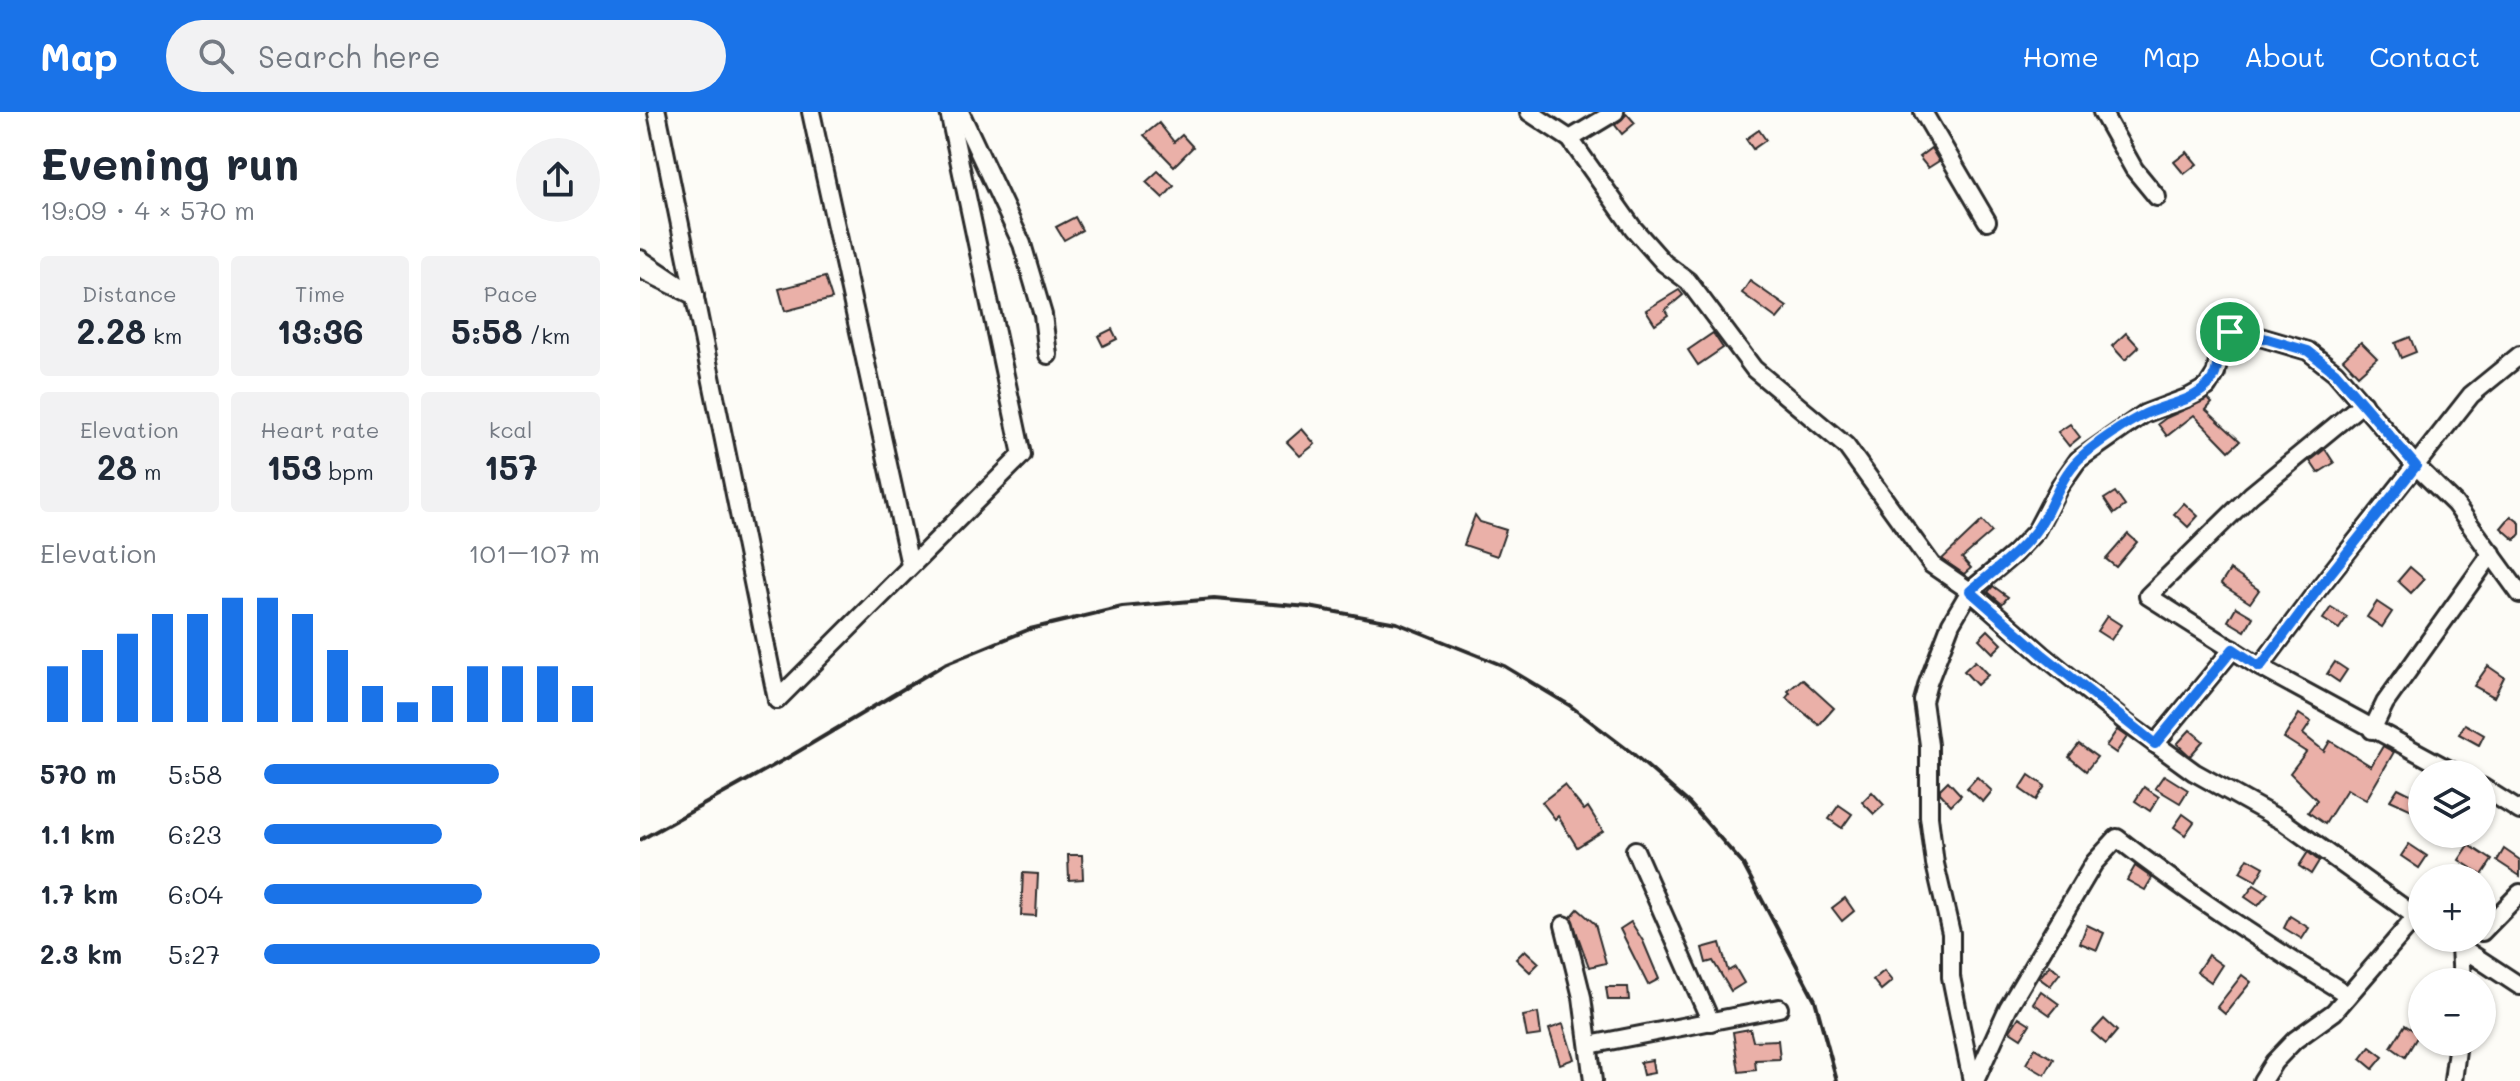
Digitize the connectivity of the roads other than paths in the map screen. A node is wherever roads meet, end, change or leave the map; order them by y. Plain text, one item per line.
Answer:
1 (657, 112) edge
2 (811, 112) edge
3 (949, 112) edge
4 (960, 112) edge
5 (1529, 112) edge
6 (1615, 112) edge
7 (1923, 112) edge
8 (2102, 112) edge
9 (1570, 139) junction
10 (2157, 197) dead end
11 (1987, 221) dead end
12 (640, 259) edge
13 (640, 269) edge
14 (695, 296) junction
15 (1048, 355) dead end
16 (2520, 355) edge
17 (2363, 403) junction
18 (2416, 466) junction
19 (2492, 553) junction
20 (910, 565) junction
21 (2515, 576) edge
22 (1970, 591) junction
23 (2520, 594) edge
24 (2233, 649) junction
25 (2260, 667) junction
26 (2372, 730) junction
27 (2155, 744) junction
28 (2430, 760) edge
29 (2496, 796) edge
30 (2520, 811) edge
31 (1635, 850) dead end
32 (2520, 893) edge
33 (2408, 911) edge
34 (2496, 918) edge
35 (1564, 925) dead end
36 (2408, 931) edge
37 (2474, 952) edge
38 (2520, 986) edge
39 (2348, 995) junction
40 (1779, 1008) dead end
41 (1711, 1022) junction
42 (1589, 1045) junction
43 (2456, 1056) edge
44 (1593, 1081) edge
45 (1974, 1081) edge
46 (2262, 1081) edge
47 (2453, 1081) edge

1 - 14 street
2 - 20 street
3 - 20 street
4 - 15 street
5 - 9 street
6 - 9 street
7 - 11 street
8 - 10 street
9 - 22 street
12 - 14 street
13 - 14 street
14 - 20 street
16 - 18 street
17 - 18 street
17 - 22 street
17 - 24 street
18 - 19 street
18 - 25 street
19 - 21 street
19 - 26 street
21 - 23 street
22 - 27 street
22 - 45 street
24 - 25 street
24 - 27 street
25 - 26 street
26 - 28 street
27 - 33 street
29 - 30 street
31 - 41 street
32 - 34 street
35 - 42 street
36 - 39 street
37 - 38 street
39 - 45 street
39 - 46 street
40 - 41 street
41 - 42 street
42 - 44 street
43 - 47 street

